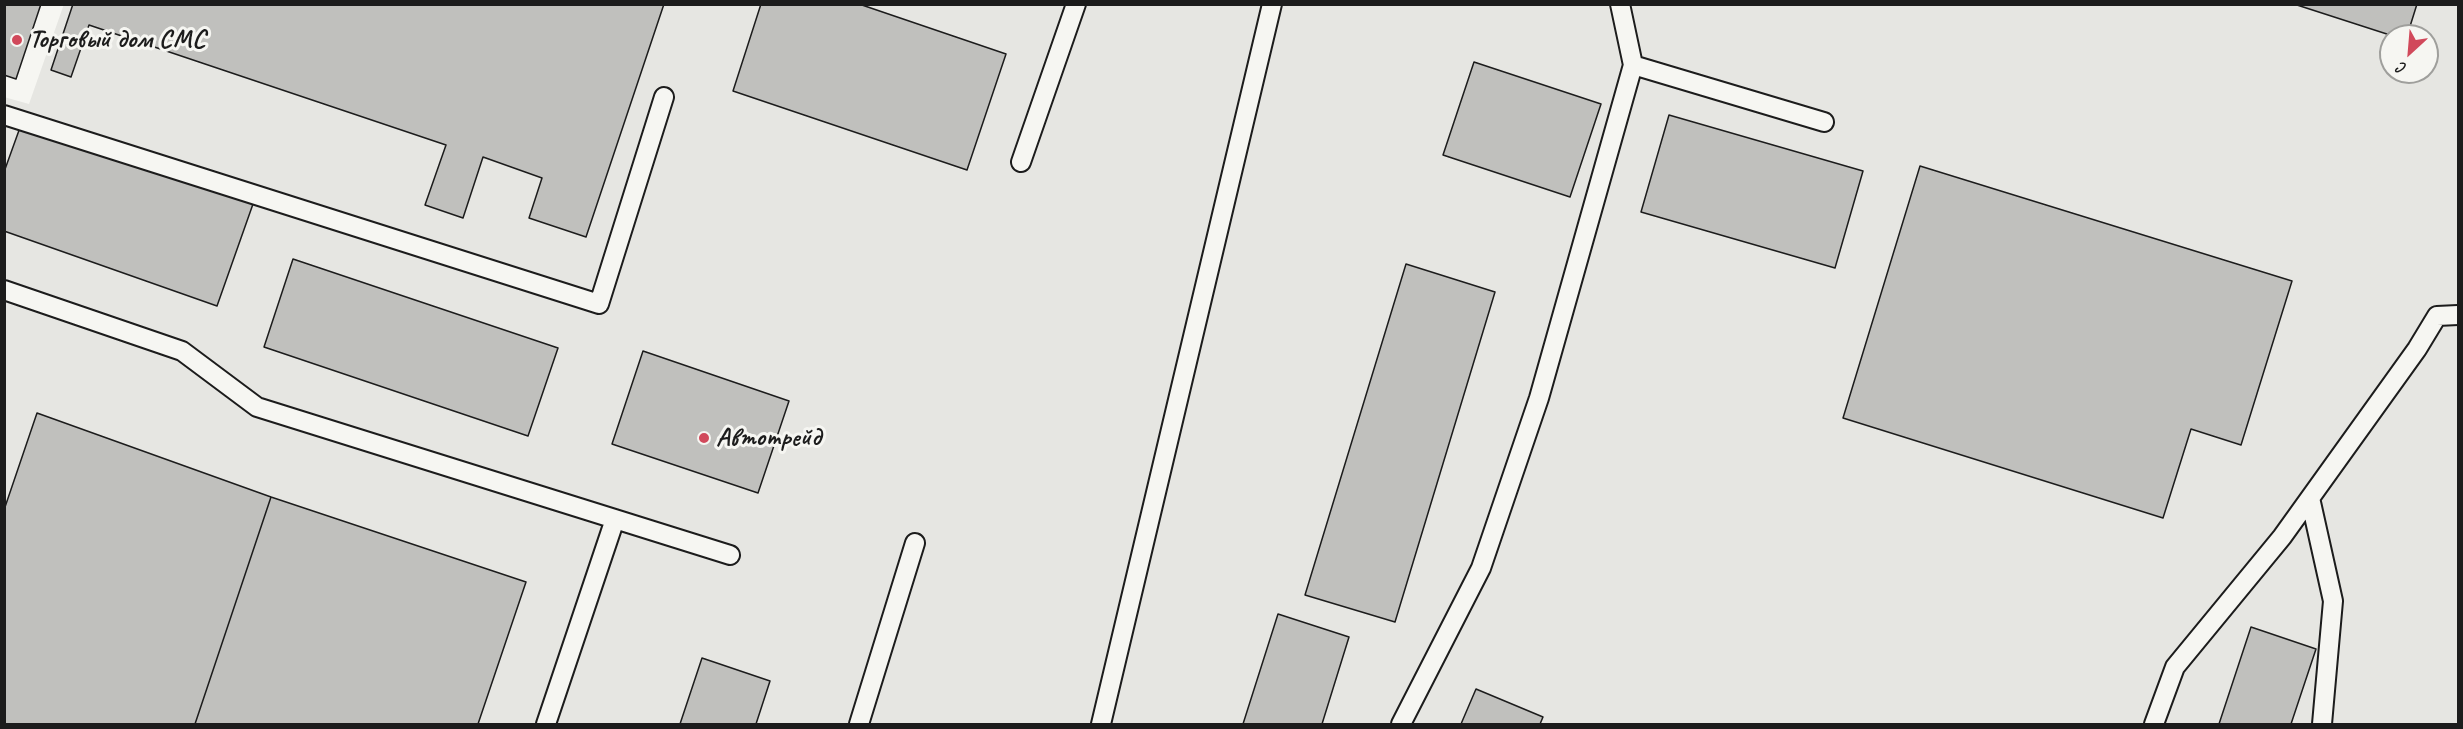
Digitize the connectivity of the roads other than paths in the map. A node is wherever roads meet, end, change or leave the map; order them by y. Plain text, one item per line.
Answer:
1 (1076, 4) edge
2 (1272, 4) edge
3 (1620, 4) edge
4 (1633, 65) junction
5 (664, 97) dead end
6 (4, 115) edge
7 (1824, 122) dead end
8 (1021, 162) dead end
9 (4, 290) edge
10 (2458, 315) edge
11 (2310, 498) junction
12 (615, 519) junction
13 (915, 543) dead end
14 (730, 555) dead end
15 (546, 724) edge
16 (859, 724) edge
17 (1101, 724) edge
18 (1401, 724) edge
19 (2154, 724) edge
20 (2322, 724) edge

1 - 8 lane
2 - 17 lane
3 - 4 lane
4 - 7 lane
4 - 18 lane
5 - 6 lane
9 - 12 lane
10 - 11 lane
11 - 19 lane
11 - 20 lane
12 - 14 lane
12 - 15 lane
13 - 16 lane

